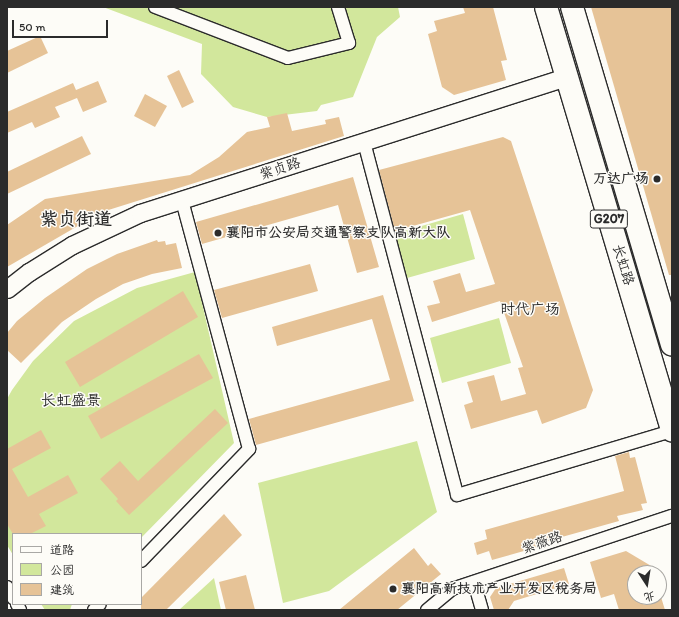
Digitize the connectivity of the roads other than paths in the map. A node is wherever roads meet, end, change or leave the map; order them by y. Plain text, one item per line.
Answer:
1 (155, 7) edge
2 (338, 7) edge
3 (546, 7) edge
4 (572, 7) edge
5 (567, 77) junction
6 (364, 142) junction
7 (182, 200) junction
8 (7, 290) edge
9 (672, 345) edge
10 (672, 431) edge
11 (672, 516) edge
12 (142, 560) edge
13 (474, 582) junction
14 (427, 610) edge
15 (482, 610) edge

1 - 2 street
3 - 5 highway, 长虹路 / G207
4 - 9 highway, 长虹路 / G207
5 - 6 street, 紫贞路
5 - 10 highway, 长虹路 / G207
6 - 7 street, 紫贞路
6 - 10 street
7 - 8 street, 紫贞路
7 - 12 street
11 - 13 street, 紫薇路
13 - 14 street, 紫薇路
13 - 15 street

